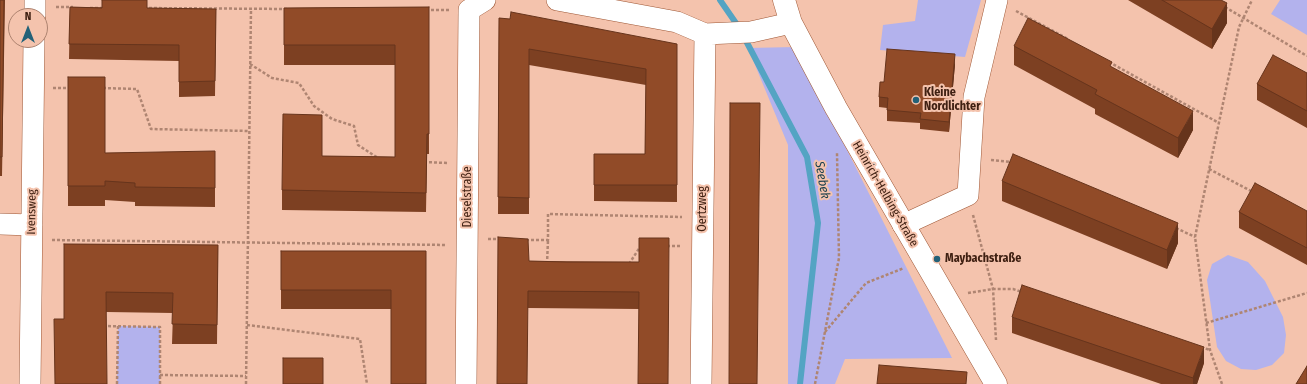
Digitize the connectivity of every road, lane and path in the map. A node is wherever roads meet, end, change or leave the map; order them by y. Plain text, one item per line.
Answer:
1 (557, 0) edge
2 (784, 0) edge
3 (1252, 0) edge
4 (1004, 4) edge
5 (1219, 4) edge
6 (477, 5) edge
7 (48, 8) edge
8 (81, 8) edge
9 (89, 8) edge
10 (112, 8) edge
11 (143, 8) edge
12 (251, 9) junction
13 (290, 9) edge
14 (422, 10) edge
15 (1243, 18) junction
16 (791, 23) junction
17 (705, 34) junction
18 (1073, 42) edge
19 (34, 48) edge
20 (1307, 56) edge
21 (1108, 61) edge
22 (250, 64) junction
23 (34, 88) junction
24 (74, 88) edge
25 (97, 88) edge
26 (1219, 123) junction
27 (249, 132) junction
28 (837, 147) dead end
29 (379, 159) edge
30 (970, 159) junction
31 (416, 161) edge
32 (1018, 162) edge
33 (468, 164) junction
34 (1209, 169) junction
35 (1258, 194) edge
36 (968, 195) junction
37 (703, 217) junction
38 (0, 224) edge
39 (903, 225) junction
40 (1174, 228) edge
41 (32, 233) junction
42 (1195, 237) junction
43 (504, 240) edge
44 (518, 240) edge
45 (548, 240) junction
46 (248, 242) junction
47 (467, 242) junction
48 (663, 246) edge
49 (703, 246) junction
50 (648, 247) edge
51 (923, 260) junction
52 (627, 267) edge
53 (547, 270) edge
54 (993, 289) junction
55 (1307, 293) edge
56 (1028, 294) edge
57 (944, 296) junction
58 (1206, 323) junction
59 (247, 325) junction
60 (96, 326) edge
61 (118, 326) junction
62 (825, 332) junction
63 (996, 344) dead end
64 (1195, 345) edge
65 (1210, 350) junction
66 (160, 375) junction
67 (246, 376) junction
68 (30, 384) edge
69 (117, 384) edge
70 (160, 384) edge
71 (246, 384) edge
72 (367, 384) edge
73 (466, 384) edge
74 (701, 384) edge
75 (815, 384) edge
76 (996, 384) edge
77 (1222, 384) edge

1 - 17 street
2 - 16 street, Heinrich-Helbing-Straße
3 - 15 path
4 - 18 path
4 - 30 street
5 - 15 path
6 - 14 path
6 - 33 street, Dieselstraße
7 - 8 path
9 - 10 path
11 - 12 path
12 - 13 path
12 - 22 path
15 - 20 path
15 - 26 path
16 - 17 street
16 - 39 street, Heinrich-Helbing-Straße
17 - 37 street, Oertzweg
19 - 23 street, Ivensweg
21 - 26 path
22 - 27 path
22 - 29 path
23 - 24 path
23 - 41 street, Ivensweg
25 - 27 path
26 - 34 path
27 - 46 path
28 - 62 path
30 - 32 path
30 - 36 street
31 - 33 path
33 - 47 street, Dieselstraße
34 - 35 path
34 - 42 path
36 - 39 street
36 - 54 path
37 - 45 path
37 - 49 street, Oertzweg
38 - 41 street
39 - 51 street, Heinrich-Helbing-Straße
40 - 42 path
41 - 46 path
41 - 68 street, Ivensweg
42 - 58 path
43 - 47 path
44 - 45 path
45 - 53 path
46 - 47 path
46 - 59 path
47 - 73 street, Dieselstraße
48 - 49 path
49 - 74 street, Oertzweg
50 - 52 path
51 - 57 street, Heinrich-Helbing-Straße
51 - 62 path
54 - 56 path
54 - 57 path
54 - 63 path
55 - 58 path
57 - 76 street, Heinrich-Helbing-Straße
58 - 65 path
59 - 67 path
59 - 72 path
60 - 61 path
61 - 66 path
61 - 69 path
62 - 75 path
64 - 65 path
65 - 77 path
66 - 67 path
66 - 70 path
67 - 71 path

